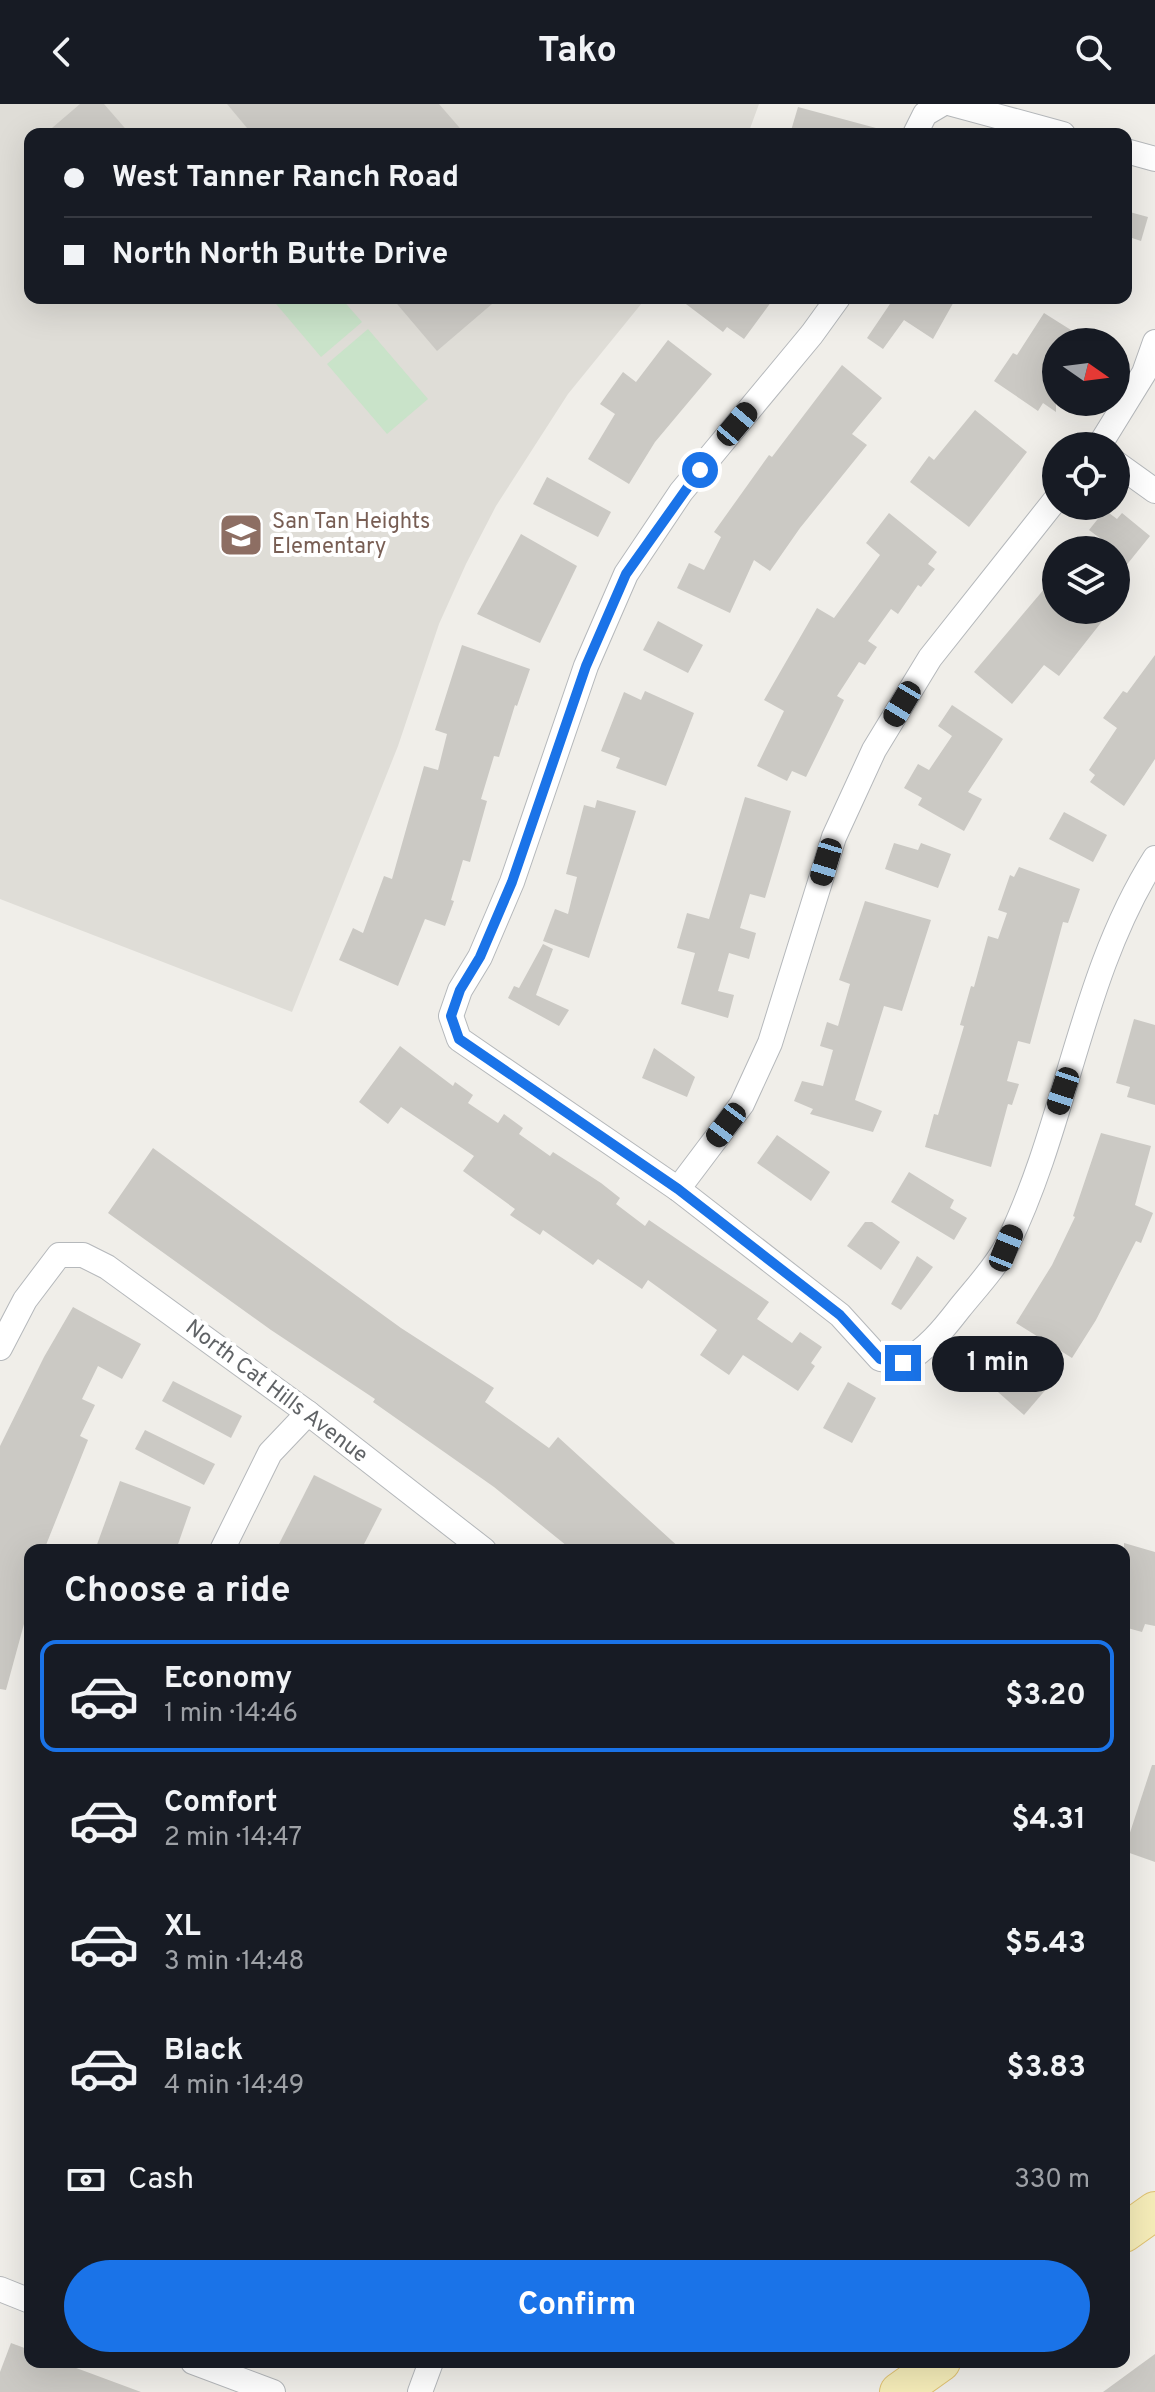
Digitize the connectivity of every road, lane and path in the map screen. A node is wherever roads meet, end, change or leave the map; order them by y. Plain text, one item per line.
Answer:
1 (952, 104) edge
2 (1041, 128) edge
3 (1132, 153) edge
4 (1155, 159) edge
5 (834, 304) edge
6 (1155, 342) edge
7 (1108, 432) edge
8 (1130, 473) edge
9 (1155, 491) edge
10 (1042, 517) edge
11 (1155, 858) edge
12 (678, 1189) junction
13 (0, 1348) edge
14 (308, 1413) junction
15 (225, 1544) edge
16 (476, 1544) edge
17 (1155, 2211) edge
18 (1130, 2229) edge
19 (0, 2289) edge
20 (24, 2299) edge
21 (209, 2368) edge
22 (429, 2368) edge
23 (933, 2368) edge
24 (273, 2392) edge
25 (420, 2392) edge
26 (899, 2392) edge

1 - 2 street
3 - 4 street
5 - 12 street
6 - 7 street
8 - 9 street
10 - 12 street
11 - 12 street
13 - 14 street, North Cat Hills Avenue
14 - 15 street
14 - 16 street, North Cat Hills Avenue
17 - 18 main road
19 - 20 street
21 - 24 street
22 - 25 street
23 - 26 main road

